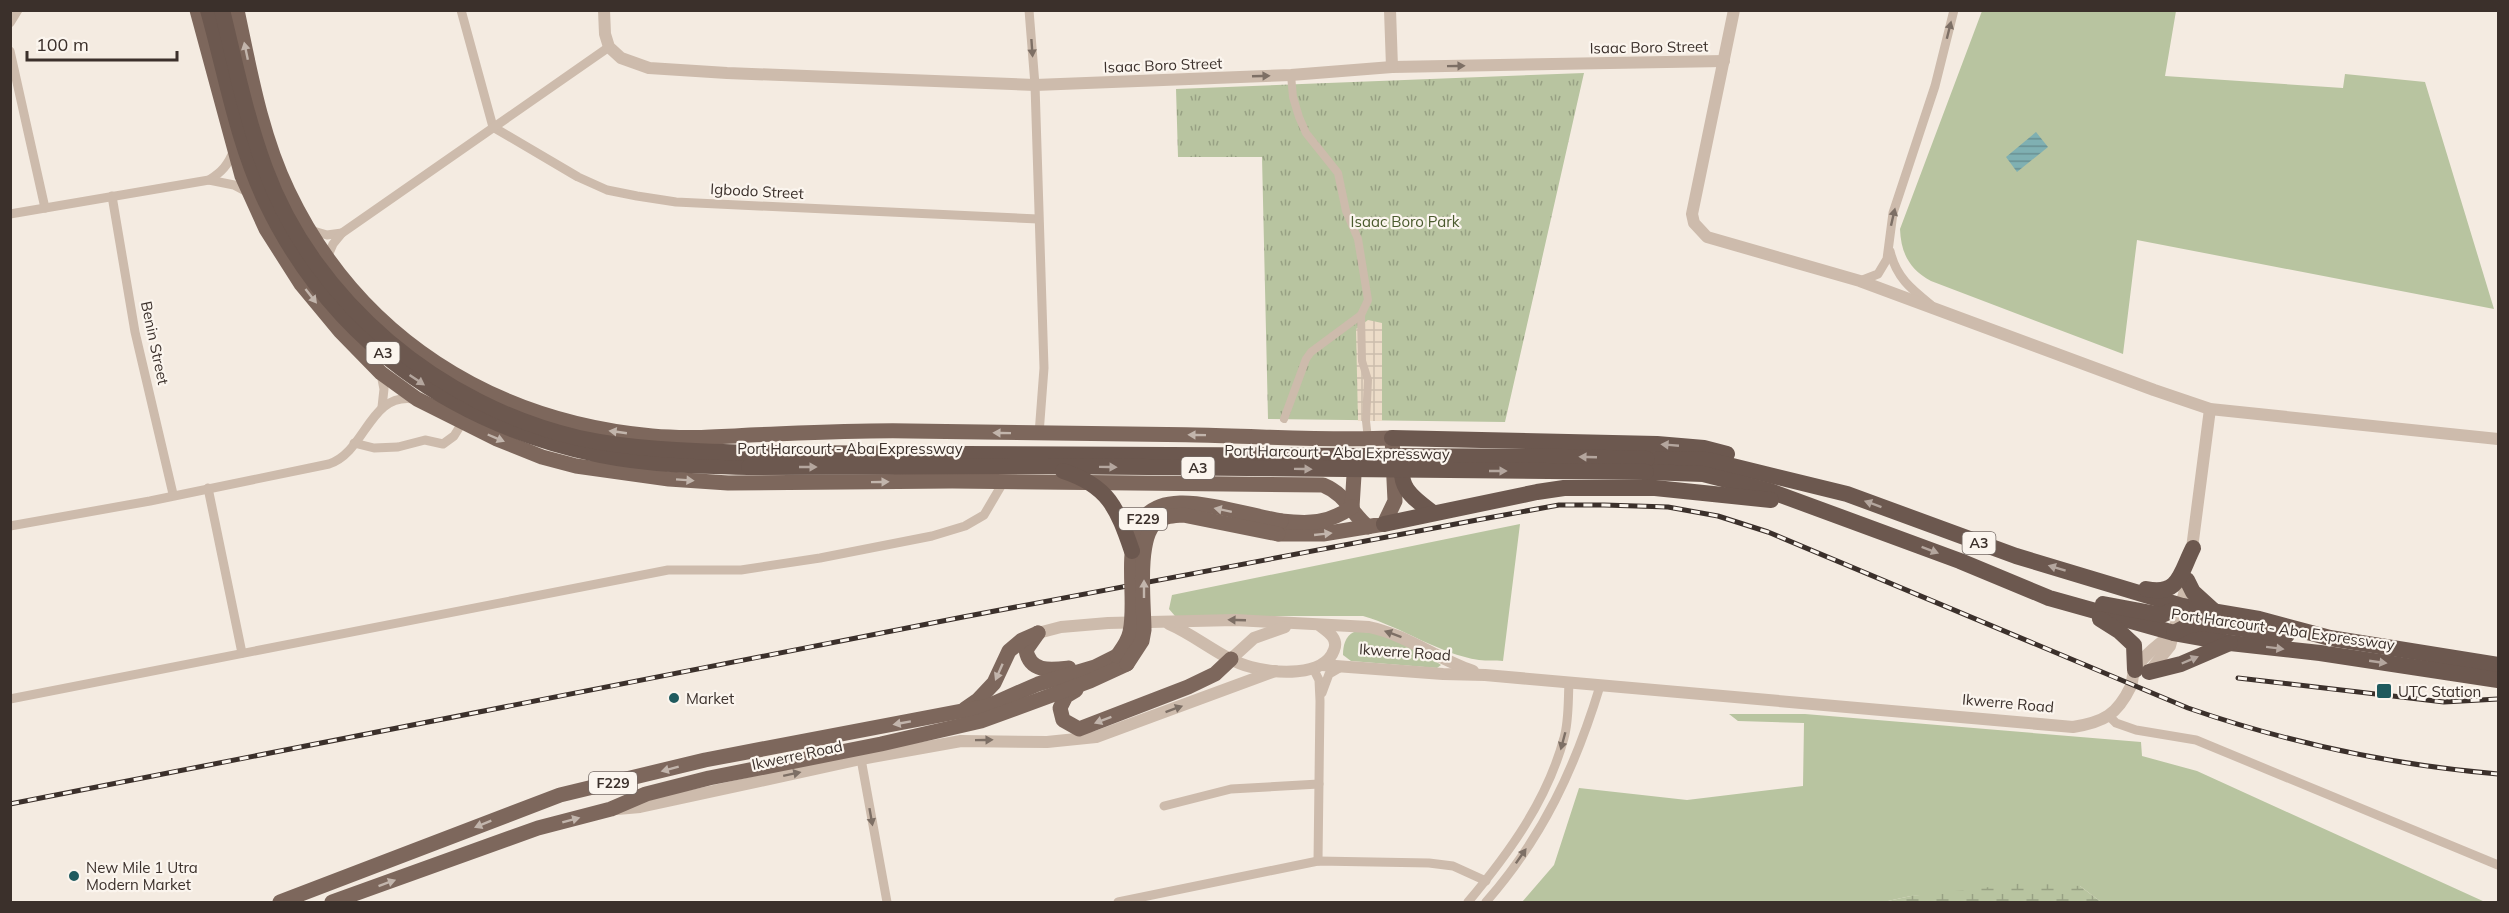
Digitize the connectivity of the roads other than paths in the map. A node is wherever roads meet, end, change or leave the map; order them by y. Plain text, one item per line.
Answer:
1 (18, 10) edge
2 (197, 10) edge
3 (208, 10) edge
4 (222, 10) edge
5 (237, 10) edge
6 (461, 10) edge
7 (604, 10) edge
8 (1029, 10) edge
9 (1390, 10) edge
10 (1734, 10) edge
11 (1954, 10) edge
12 (10, 23) edge
13 (609, 47) junction
14 (10, 51) edge
15 (1724, 61) junction
16 (1392, 67) junction
17 (1291, 75) junction
18 (1035, 85) junction
19 (242, 121) junction
20 (493, 127) junction
21 (209, 180) junction
22 (249, 193) junction
23 (112, 196) junction
24 (45, 208) junction
25 (10, 214) edge
26 (1038, 219) junction
27 (309, 230) junction
28 (342, 233) junction
29 (1889, 246) junction
30 (327, 258) junction
31 (1860, 281) junction
32 (1936, 308) junction
33 (1361, 315) junction
34 (381, 373) junction
35 (417, 399) junction
36 (382, 407) junction
37 (2210, 409) junction
38 (1284, 419) dead end
39 (462, 423) junction
40 (1039, 434) junction
41 (1414, 436) junction
42 (1392, 438) junction
43 (1364, 439) junction
44 (2499, 439) edge
45 (354, 443) junction
46 (750, 460) junction
47 (1048, 466) junction
48 (1646, 466) junction
49 (1004, 481) junction
50 (1037, 482) junction
51 (208, 488) junction
52 (172, 494) junction
53 (1848, 494) junction
54 (1352, 507) junction
55 (1816, 507) junction
56 (1433, 513) junction
57 (10, 526) edge
58 (1376, 526) junction
59 (1279, 528) junction
60 (2193, 548) junction
61 (1132, 551) junction
62 (2187, 580) junction
63 (2113, 585) junction
64 (2049, 598) junction
65 (2182, 606) junction
66 (2084, 609) junction
67 (2216, 612) junction
68 (1166, 623) junction
69 (1295, 624) junction
70 (1318, 625) junction
71 (1038, 633) junction
72 (2174, 633) junction
73 (2330, 638) junction
74 (2230, 643) junction
75 (242, 653) junction
76 (1231, 659) junction
77 (1122, 660) junction
78 (2499, 665) edge
79 (1342, 666) junction
80 (1318, 667) junction
81 (1275, 671) junction
82 (1092, 674) junction
83 (1485, 675) junction
84 (2138, 676) junction
85 (2499, 680) edge
86 (1569, 683) junction
87 (1600, 686) junction
88 (10, 699) edge
89 (1320, 701) junction
90 (960, 712) junction
91 (2109, 717) junction
92 (861, 759) junction
93 (705, 760) junction
94 (753, 770) junction
95 (709, 778) junction
96 (767, 780) junction
97 (1319, 784) junction
98 (1164, 806) dead end
99 (611, 809) junction
100 (1318, 861) junction
101 (2499, 865) edge
102 (1486, 881) junction
103 (280, 903) edge
104 (332, 903) edge
105 (887, 903) edge
106 (1118, 903) edge
107 (1468, 903) edge
108 (1486, 903) edge

1 - 12 street
2 - 19 main road
3 - 19 highway, Port Harcourt - Aba Expressway / A3
4 - 19 highway, Port Harcourt - Aba Expressway / A3
19 -> 5 main road
6 - 20 street
7 - 13 street
8 -> 18 street
9 - 16 street
10 - 15 street
29 -> 11 street
13 - 18 street, Isaac Boro Street
13 - 20 street
14 - 24 street
16 -> 15 street, Isaac Boro Street
15 - 31 street
16 - 17 street, Isaac Boro Street
18 -> 17 street, Isaac Boro Street
17 - 33 street
18 - 26 street
19 - 21 street
19 - 22 main road
19 - 27 main road
19 - 46 highway, Port Harcourt - Aba Expressway / A3
20 - 26 street, Igbodo Street
20 - 28 street
21 - 22 street
21 - 23 street
22 -> 34 main road
23 - 24 street
23 - 52 street, Benin Street
24 - 25 street
26 - 40 street
27 - 28 street
27 - 30 main road
28 - 30 street
29 - 31 street
29 - 32 street
40 -> 30 main road
31 - 32 street
32 - 37 street
33 - 38 street
33 - 43 street
34 - 35 main road
34 - 36 street
35 - 36 street
35 - 39 main road
36 - 45 street
37 - 44 street
37 - 60 street
39 - 45 street
39 -> 49 main road
43 -> 40 main road
40 - 50 main road
41 - 42 highway
53 -> 41 highway
41 - 56 highway
42 - 43 main road
42 - 58 main road
43 - 54 main road
45 - 51 street
46 -> 47 highway, Port Harcourt - Aba Expressway / A3, bridge
48 -> 46 highway, Port Harcourt - Aba Expressway / A3, bridge
47 -> 48 highway, Port Harcourt - Aba Expressway / A3, bridge
47 - 61 highway, bridge
48 - 53 highway, Port Harcourt - Aba Expressway / A3
48 - 55 highway, Port Harcourt - Aba Expressway / A3
49 - 50 main road
49 - 75 street
50 - 54 main road
51 - 52 street
51 - 75 street
52 - 57 street
63 -> 53 highway, Port Harcourt - Aba Expressway / A3
54 - 58 main road
54 - 59 main road, F229
55 - 56 highway
55 -> 64 highway, Port Harcourt - Aba Expressway / A3
56 - 58 highway
59 -> 58 main road, F229
59 -> 61 main road, F229, bridge
77 -> 59 main road, F229, bridge
60 - 62 street
60 - 63 highway
61 - 77 main road, F229, bridge
62 - 65 street
62 - 67 highway
63 - 65 highway, Port Harcourt - Aba Expressway / A3
64 - 65 highway
64 - 66 highway, Port Harcourt - Aba Expressway / A3
65 - 67 highway, Port Harcourt - Aba Expressway / A3
65 - 72 street
66 - 72 highway, Port Harcourt - Aba Expressway / A3
66 - 84 highway
67 - 73 highway, Port Harcourt - Aba Expressway / A3
69 -> 68 street, Ikwerre Road
68 - 71 street, Ikwerre Road
68 - 76 street, Ikwerre Road
69 - 70 street, Ikwerre Road
69 - 76 street
70 - 80 street
83 -> 70 street, Ikwerre Road
71 - 82 main road
71 -> 90 main road
72 - 73 highway
72 - 74 highway, Port Harcourt - Aba Expressway / A3
72 - 84 street
73 - 78 highway, Port Harcourt - Aba Expressway / A3
84 -> 74 highway
74 -> 85 highway, Port Harcourt - Aba Expressway / A3
75 - 88 street
76 - 81 street, Ikwerre Road
76 -> 82 main road
77 - 82 main road, F229
79 - 80 street, Ikwerre Road
79 - 83 street, Ikwerre Road
79 - 89 street
80 - 81 street, Ikwerre Road
80 - 89 street
92 -> 81 street, Ikwerre Road
82 - 90 main road, F229
82 - 94 main road, F229
83 - 86 street, Ikwerre Road
84 - 91 street
86 - 87 street, Ikwerre Road
86 -> 102 street
87 - 91 street, Ikwerre Road
108 -> 87 street
89 - 97 street
90 -> 93 main road, Ikwerre Road / F229
91 - 101 street
96 -> 92 street, Ikwerre Road
92 -> 105 street
93 - 95 main road
93 -> 103 main road, Ikwerre Road / F229
94 - 95 main road, F229
94 - 96 main road
95 - 99 main road, F229
96 - 99 street, Ikwerre Road
97 - 98 street
97 - 100 street
104 -> 99 main road, Ikwerre Road / F229
100 - 102 street
100 - 106 street
102 - 107 street

